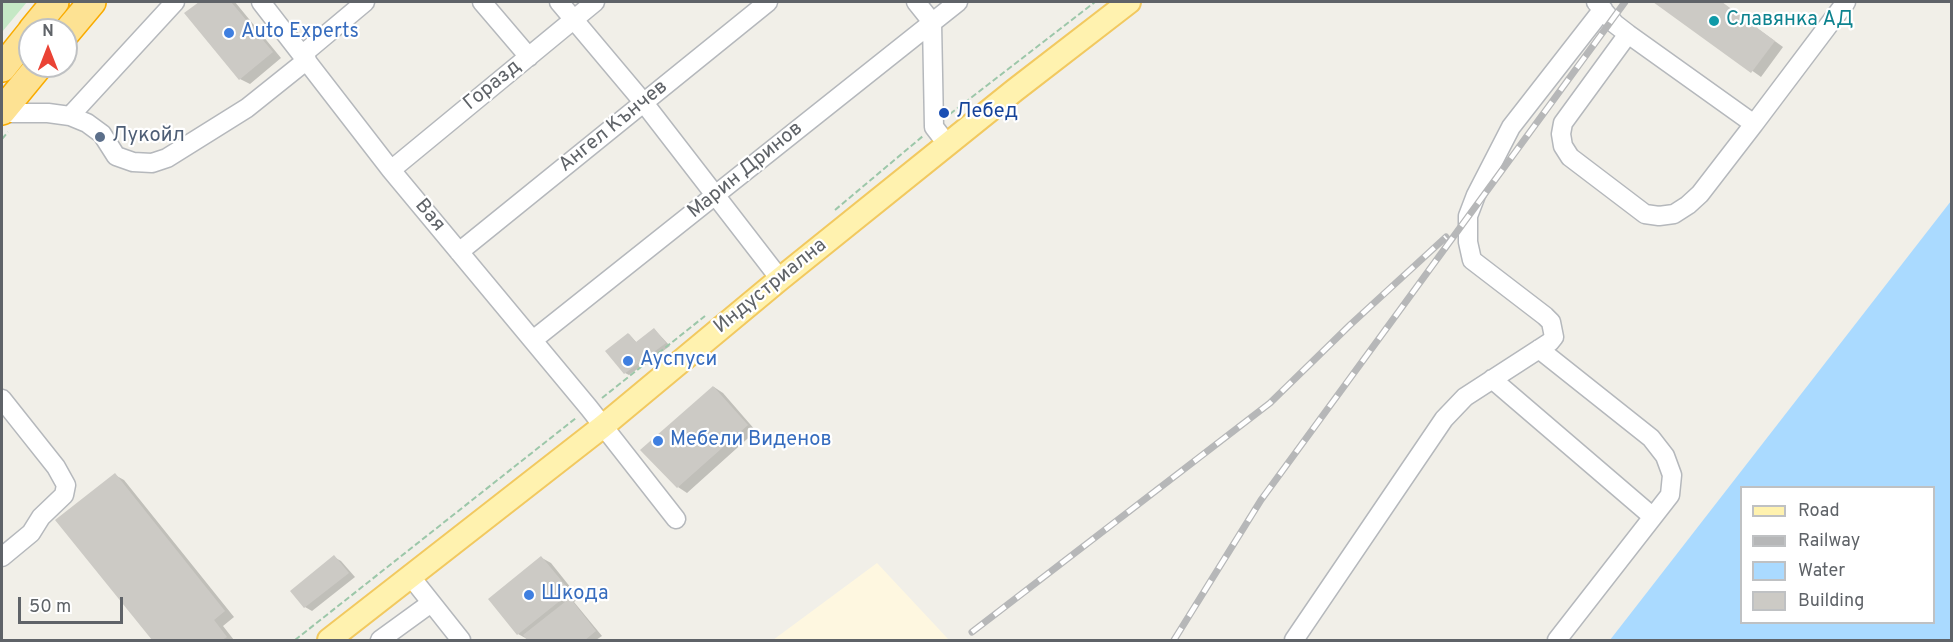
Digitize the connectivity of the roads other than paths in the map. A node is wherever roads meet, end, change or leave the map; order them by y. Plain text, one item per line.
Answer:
1 (55, 2) edge
2 (92, 2) edge
3 (175, 2) edge
4 (261, 2) edge
5 (365, 2) edge
6 (482, 2) edge
7 (559, 2) edge
8 (595, 2) edge
9 (768, 2) edge
10 (916, 2) edge
11 (958, 2) edge
12 (1846, 2) edge
13 (1120, 4) edge
14 (1599, 5) edge
15 (42, 18) edge
16 (78, 19) edge
17 (573, 19) junction
18 (932, 22) junction
19 (1628, 34) junction
20 (18, 48) edge
21 (305, 57) junction
22 (529, 57) junction
23 (2, 68) edge
24 (29, 78) edge
25 (644, 103) junction
26 (2, 112) edge
27 (70, 116) junction
28 (1754, 124) junction
29 (940, 136) junction
30 (391, 170) junction
31 (717, 195) junction
32 (459, 252) junction
33 (780, 279) junction
34 (532, 340) junction
35 (1539, 350) junction
36 (1492, 379) junction
37 (2, 399) edge
38 (602, 427) junction
39 (1653, 517) junction
40 (676, 519) dead end
41 (2, 557) edge
42 (411, 577) junction
43 (431, 603) junction
44 (329, 640) edge
45 (380, 640) edge
46 (461, 640) edge
47 (1294, 640) edge
48 (1557, 640) edge

1 - 15 highway
2 - 16 highway
3 - 27 street
4 - 21 street, Вая
5 - 21 street
6 - 22 street
7 - 17 street
8 - 17 street, Горазд
9 - 25 street, Ангел Кънчев
10 - 18 street
11 - 18 street, Марин Дринов
12 - 28 street
13 - 29 main road, Индустриална
14 - 19 street
14 - 35 street
17 - 22 street, Горазд
17 - 25 street
18 - 29 street
18 - 31 street, Марин Дринов
19 - 28 street
19 - 28 street
20 - 23 highway
21 - 27 street
21 - 30 street, Вая
22 - 30 street, Горазд
24 - 26 highway
25 - 31 street
25 - 32 street, Ангел Кънчев
26 - 27 street
29 - 33 main road, Индустриална
30 - 32 street, Вая
31 - 33 street
31 - 34 street, Марин Дринов
32 - 34 street, Вая
33 - 38 main road, Индустриална
34 - 38 street, Вая
35 - 36 street
35 - 39 street
36 - 39 street
36 - 47 street
37 - 41 street
38 - 40 street, Вая
38 - 42 main road, Индустриална
39 - 48 street
42 - 43 street
42 - 44 main road, Индустриална
43 - 45 street
43 - 46 street

